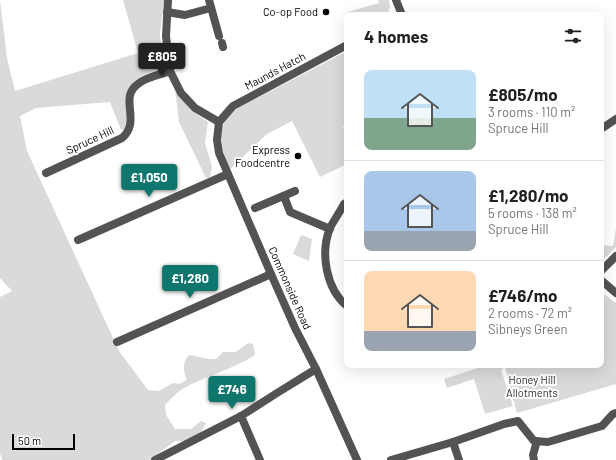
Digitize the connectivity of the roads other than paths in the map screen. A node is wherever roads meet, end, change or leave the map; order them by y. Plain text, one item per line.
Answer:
1 (168, 0) edge
2 (396, 0) edge
3 (210, 4) edge
4 (167, 12) junction
5 (401, 12) edge
6 (221, 42) dead end
7 (344, 47) edge
8 (170, 71) junction
9 (616, 119) edge
10 (219, 122) junction
11 (604, 127) edge
12 (46, 173) dead end
13 (228, 174) junction
14 (295, 191) dead end
15 (284, 196) junction
16 (344, 204) edge
17 (255, 208) dead end
18 (330, 229) junction
19 (78, 240) dead end
20 (616, 256) edge
21 (604, 268) edge
22 (271, 274) junction
23 (604, 283) edge
24 (616, 293) edge
25 (344, 304) edge
26 (117, 342) dead end
27 (316, 369) junction
28 (616, 413) edge
29 (241, 416) junction
30 (538, 441) junction
31 (453, 442) junction
32 (155, 460) edge
33 (260, 460) edge
34 (357, 460) edge
35 (391, 460) edge
36 (459, 460) edge
37 (534, 460) edge

1 - 4 street
2 - 5 street
3 - 4 street
3 - 6 street
4 - 8 street
7 - 10 street, Maunds Hatch
8 - 10 street
8 - 12 street, Spruce Hill
9 - 11 street
10 - 13 street, Commonside Road
13 - 19 street
13 - 22 street, Commonside Road
14 - 15 street
15 - 17 street
15 - 18 street
16 - 18 street
18 - 25 street
20 - 21 street
22 - 26 street
22 - 27 street, Commonside Road
23 - 24 street
27 - 29 street
27 - 34 street, Commonside Road
28 - 30 street
29 - 32 street
29 - 33 street
30 - 31 street
30 - 37 street
31 - 35 street
31 - 36 street

